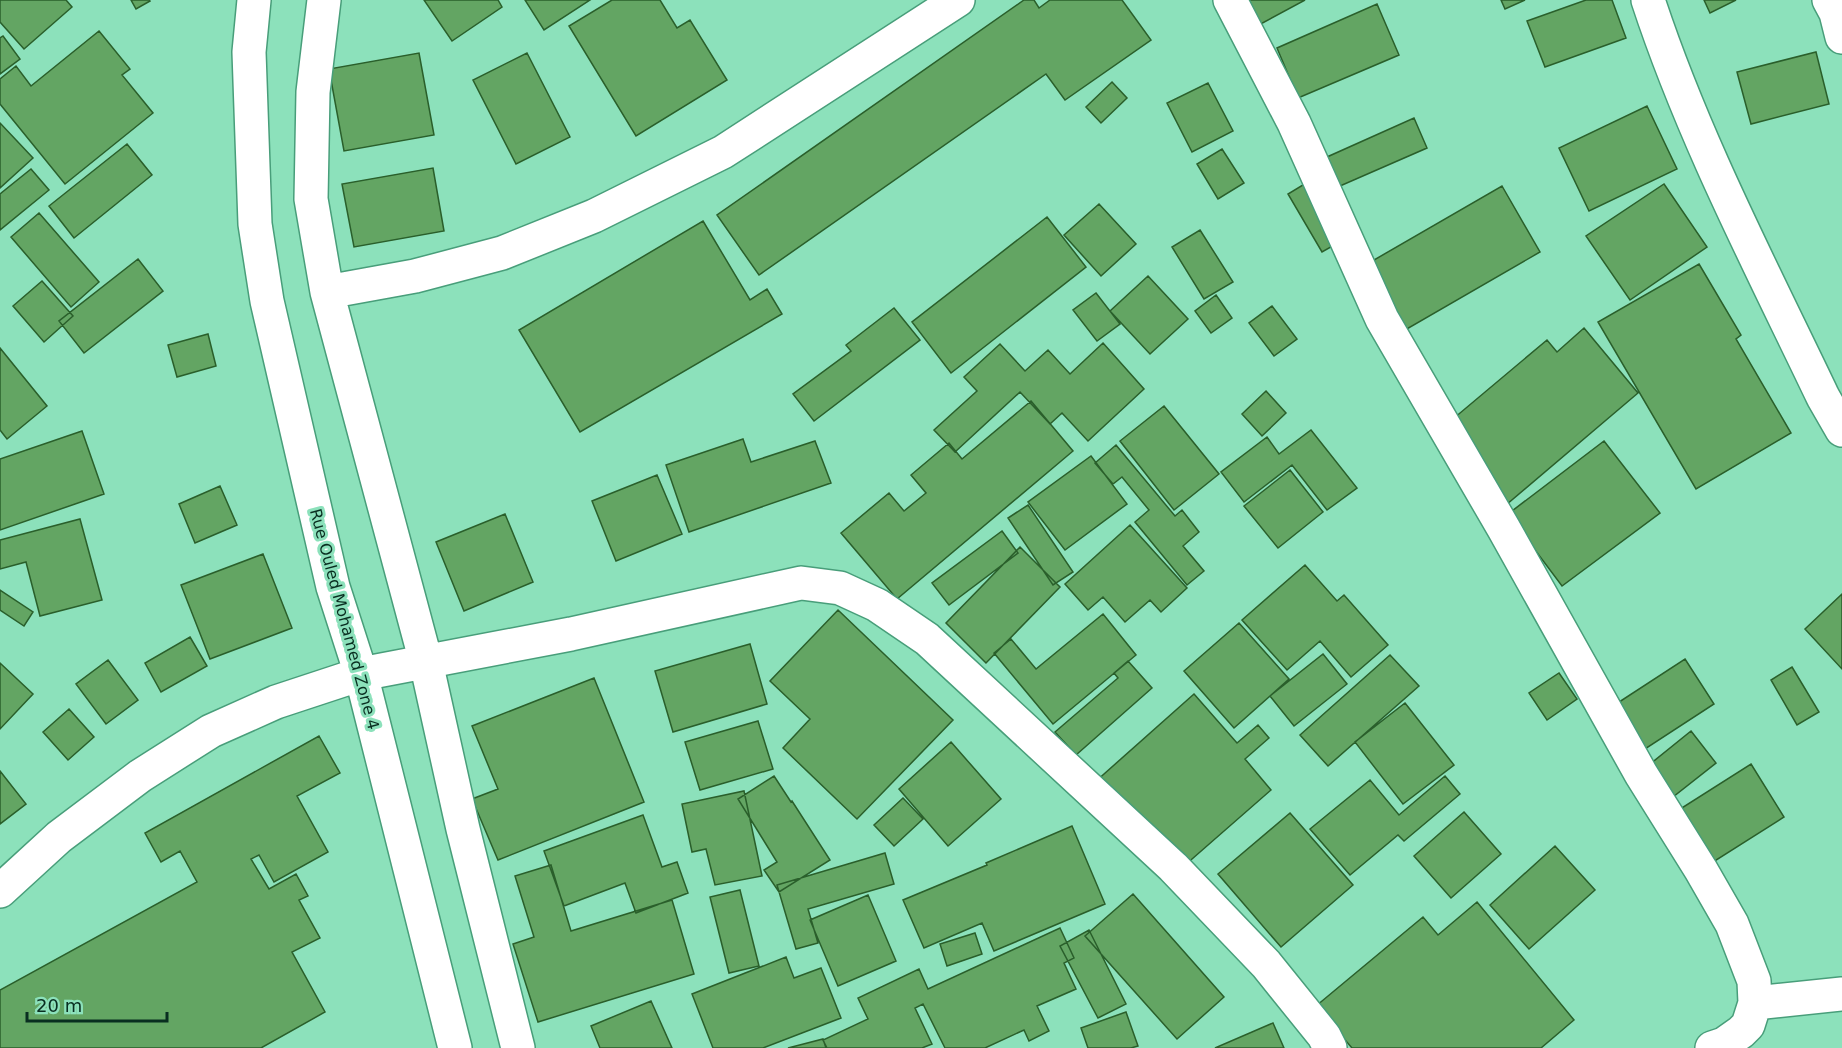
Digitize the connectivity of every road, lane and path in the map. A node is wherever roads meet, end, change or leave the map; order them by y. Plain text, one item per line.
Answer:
1 (255, 0) edge
2 (324, 0) edge
3 (958, 0) edge
4 (1230, 0) edge
5 (1648, 0) edge
6 (327, 292) junction
7 (1842, 430) edge
8 (426, 662) junction
9 (361, 674) junction
10 (0, 891) edge
11 (1842, 994) edge
12 (1755, 1003) junction
13 (455, 1048) edge
14 (519, 1048) edge
15 (1330, 1048) edge
16 (1712, 1048) edge

1 - 9 street, Rue Ouled Mohamed Zone 4
2 - 6 street
3 - 6 street
4 - 12 street
5 - 7 street
6 - 8 street
8 - 9 street
8 - 14 street
8 - 15 street
9 - 10 street
9 - 13 street, Rue Ouled Mohamed Zone 4
11 - 12 street
12 - 16 street

